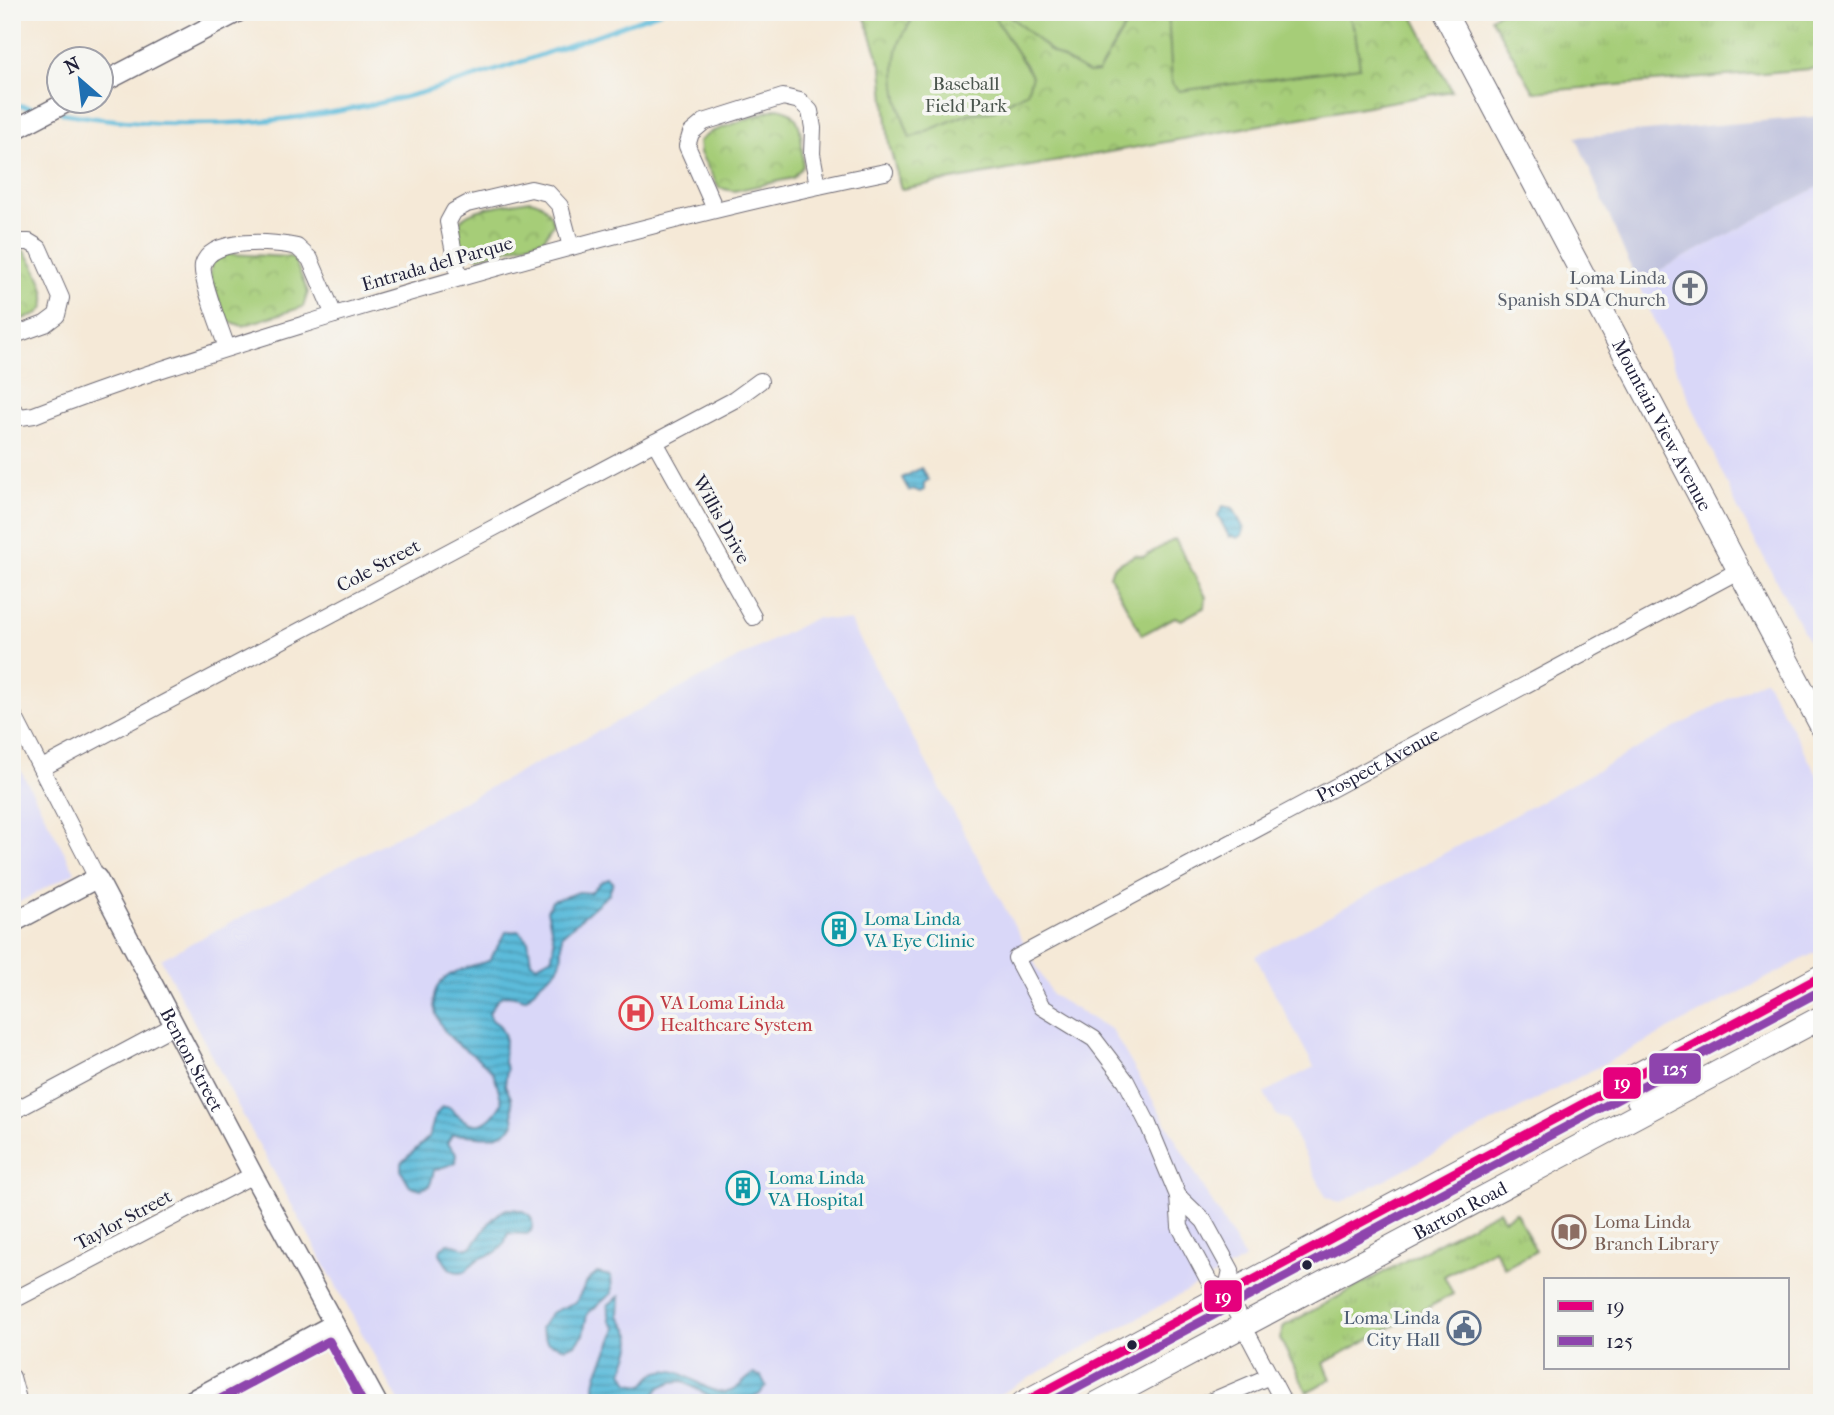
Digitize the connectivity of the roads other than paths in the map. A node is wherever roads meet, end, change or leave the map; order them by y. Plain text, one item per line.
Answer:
1 (238, 12) edge
2 (1444, 12) edge
3 (116, 76) edge
4 (46, 113) edge
5 (12, 131) edge
6 (885, 172) dead end
7 (818, 186) junction
8 (715, 209) junction
9 (12, 242) edge
10 (571, 247) junction
11 (459, 278) junction
12 (334, 315) junction
13 (12, 336) edge
14 (227, 348) junction
15 (760, 381) dead end
16 (12, 409) edge
17 (655, 442) junction
18 (1738, 571) junction
19 (753, 617) dead end
20 (12, 712) edge
21 (1822, 727) edge
22 (42, 768) junction
23 (97, 878) junction
24 (12, 923) edge
25 (1822, 976) edge
26 (1822, 1017) edge
27 (175, 1025) junction
28 (1678, 1052) junction
29 (12, 1112) edge
30 (1574, 1147) junction
31 (253, 1175) junction
32 (1178, 1196) junction
33 (1226, 1293) junction
34 (12, 1301) edge
35 (334, 1324) junction
36 (1243, 1326) junction
37 (1270, 1376) junction
38 (12, 1377) edge
39 (192, 1402) edge
40 (19, 1403) edge
41 (377, 1403) edge
42 (1023, 1403) edge
43 (1098, 1403) edge
44 (1208, 1403) edge
45 (1284, 1403) edge

1 - 3 street
2 - 18 main road, Mountain View Avenue
4 - 5 street
6 - 7 street, Entrada del Parque
7 - 8 street, Entrada del Parque
7 - 8 street
8 - 10 street, Entrada del Parque
9 - 13 street
10 - 11 street, Entrada del Parque
10 - 11 street
11 - 12 street, Entrada del Parque
12 - 14 street, Entrada del Parque
12 - 14 street
14 - 16 street, Entrada del Parque
15 - 17 street, Cole Street
17 - 19 street, Willis Drive
17 - 22 street, Cole Street
18 - 21 main road, Mountain View Avenue
18 - 32 street, Prospect Avenue
20 - 22 street, Benton Street
22 - 23 street, Benton Street
23 - 24 street
23 - 27 street, Benton Street
25 - 28 main road, Barton Road
26 - 30 main road, Barton Road
27 - 29 street
27 - 31 street, Benton Street
28 - 30 main road
28 - 33 main road, Barton Road
30 - 36 main road, Barton Road
31 - 34 street, Taylor Street
31 - 35 street, Benton Street
32 - 33 street
32 - 33 street
33 - 36 street
33 - 42 main road, Barton Road
35 - 39 street
35 - 41 street, Benton Street
36 - 37 street
36 - 43 main road, Barton Road
37 - 44 street
37 - 45 street
38 - 40 street

